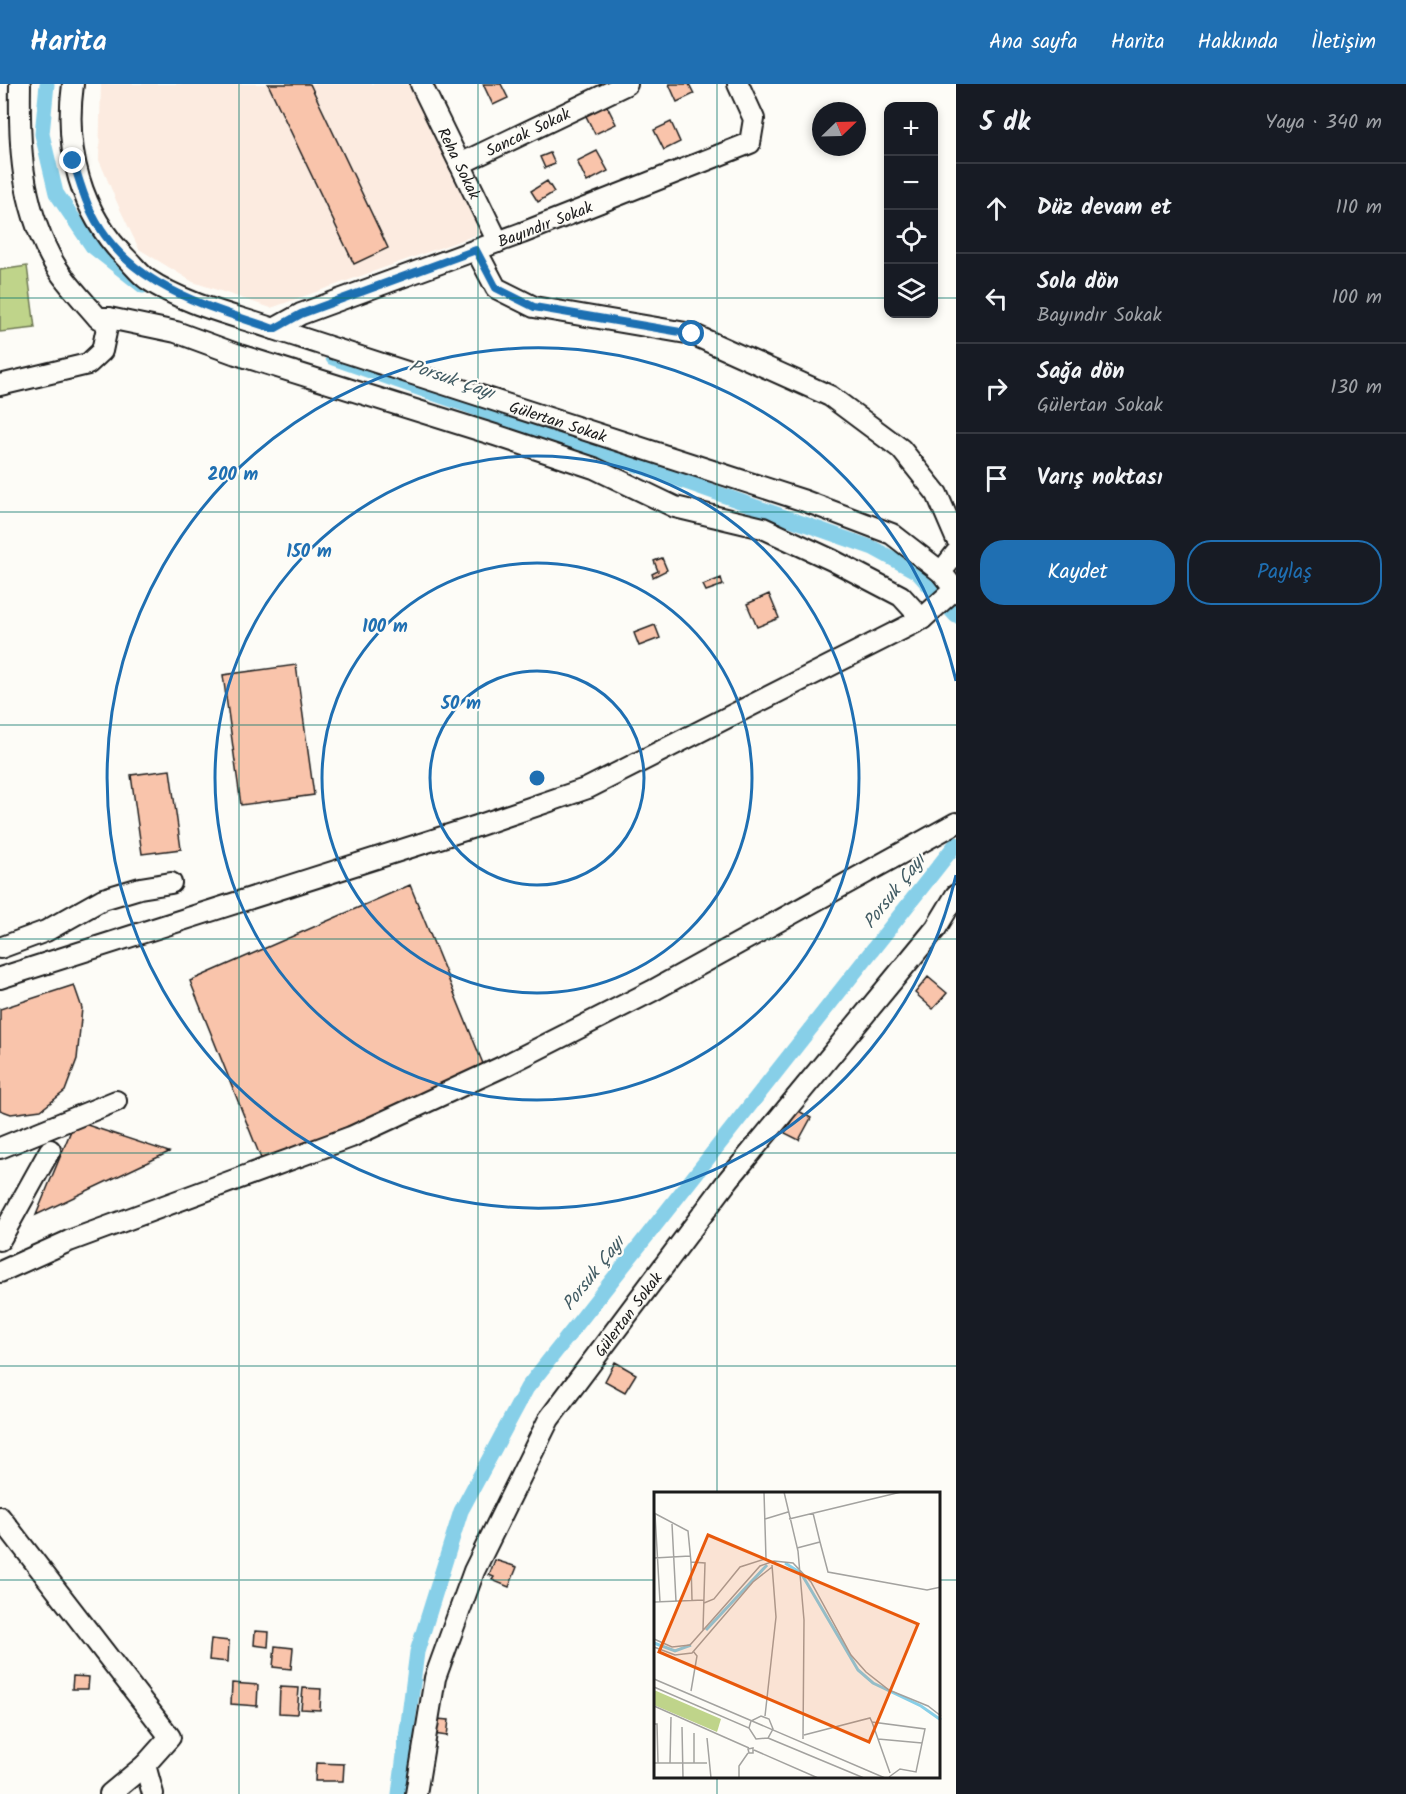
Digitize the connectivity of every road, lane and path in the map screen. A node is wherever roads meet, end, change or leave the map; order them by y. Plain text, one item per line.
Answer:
1 (20, 84) edge
2 (73, 84) edge
3 (422, 84) edge
4 (627, 84) edge
5 (738, 84) edge
6 (460, 164) junction
7 (498, 242) junction
8 (476, 250) junction
9 (109, 318) junction
10 (274, 329) junction
11 (0, 385) edge
12 (956, 538) edge
13 (956, 553) edge
14 (941, 572) junction
15 (950, 594) edge
16 (922, 619) junction
17 (950, 826) edge
18 (171, 883) dead end
19 (956, 895) edge
20 (0, 948) edge
21 (0, 978) edge
22 (116, 1101) dead end
23 (0, 1148) edge
24 (50, 1150) dead end
25 (0, 1239) edge
26 (0, 1272) edge
27 (0, 1517) edge
28 (145, 1765) junction
29 (110, 1794) edge
30 (153, 1794) edge
31 (416, 1794) edge

1 - 9 street
2 - 10 street, Gülertan Sokak
3 - 6 street, Reha Sokak
4 - 6 street, Sancak Sokak
5 - 7 street, Bayındır Sokak
6 - 7 street, Reha Sokak
7 - 8 street, Bayındır Sokak
8 - 10 street, Bayındır Sokak
8 - 12 street
9 - 11 street
9 - 16 street
10 - 14 street, Gülertan Sokak
13 - 14 street
14 - 15 street, Gülertan Sokak
15 - 16 street
16 - 21 street
17 - 26 street
18 - 20 street
19 - 31 street, Gülertan Sokak
22 - 23 street
24 - 25 street
27 - 28 street
28 - 29 street
28 - 30 street

